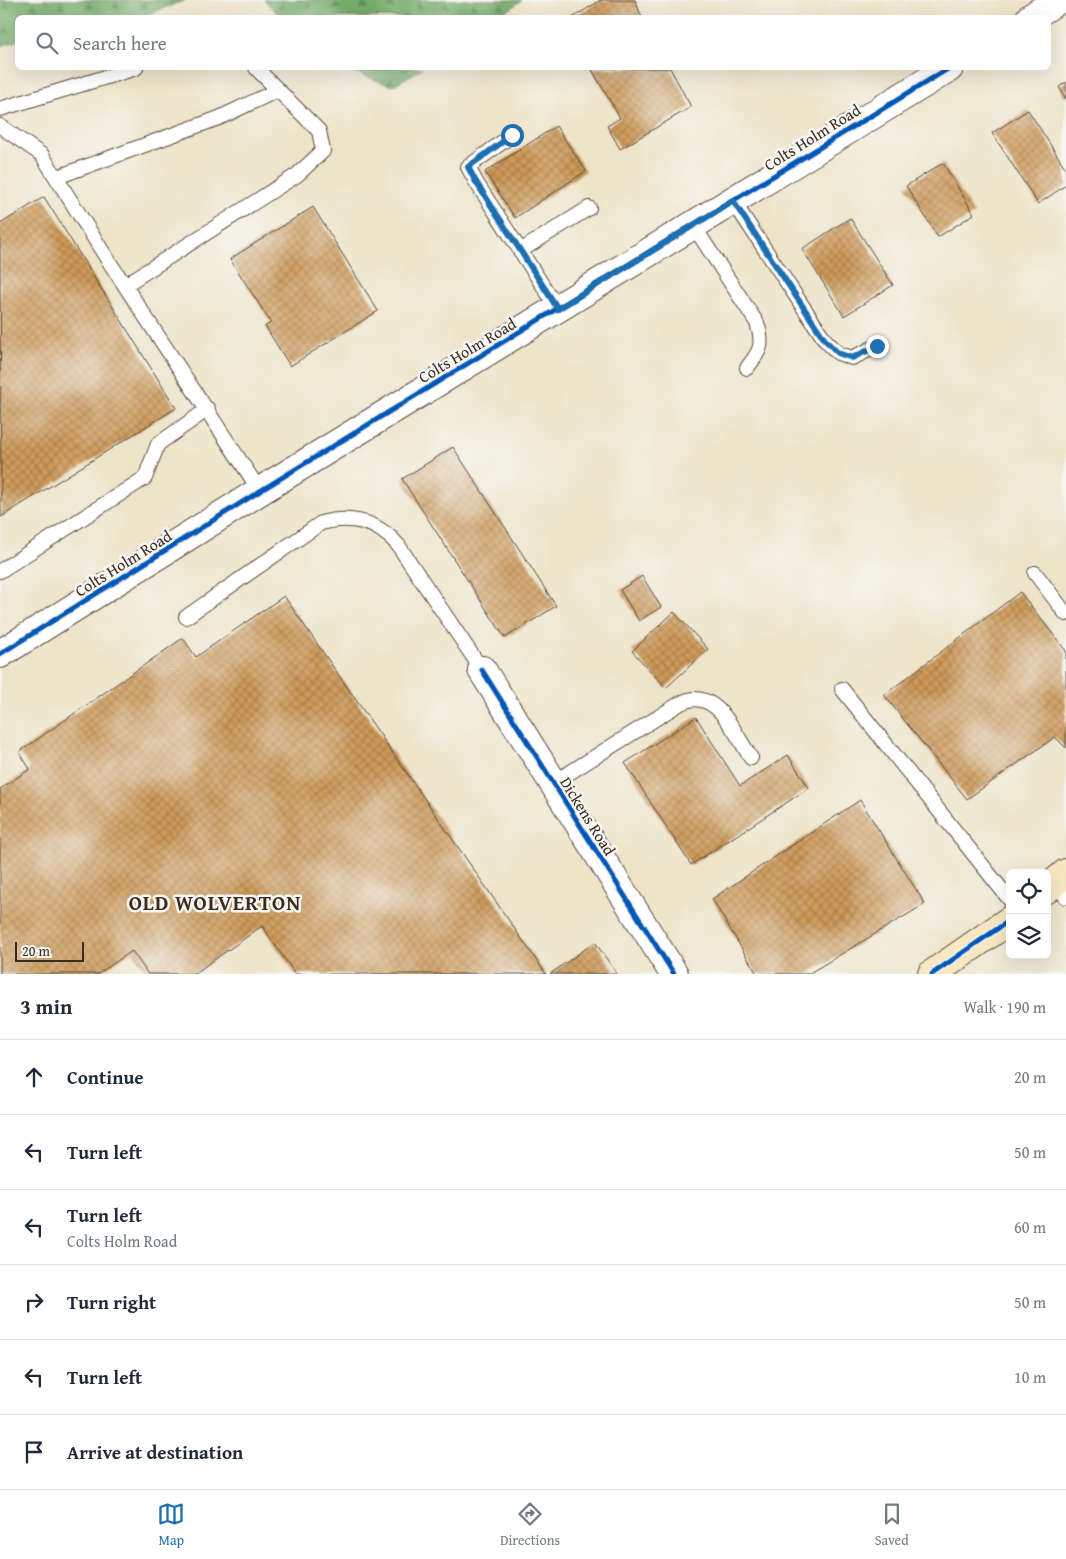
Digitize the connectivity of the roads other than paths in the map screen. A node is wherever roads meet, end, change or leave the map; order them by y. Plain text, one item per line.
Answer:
1 (129, 70) edge
2 (258, 70) edge
3 (946, 70) edge
4 (278, 90) junction
5 (0, 109) edge
6 (0, 126) edge
7 (512, 135) dead end
8 (57, 177) junction
9 (733, 201) junction
10 (589, 208) dead end
11 (693, 225) junction
12 (520, 251) junction
13 (124, 285) junction
14 (558, 309) junction
15 (877, 346) dead end
16 (747, 368) dead end
17 (208, 409) junction
18 (260, 491) junction
19 (0, 572) edge
20 (1035, 573) dead end
21 (1066, 614) edge
22 (186, 617) dead end
23 (2, 647) edge
24 (482, 670) joint
25 (842, 689) dead end
26 (751, 758) dead end
27 (553, 783) junction
28 (1006, 895) edge
29 (1006, 923) edge
30 (674, 974) edge
31 (932, 974) edge

1 - 5 lane
2 - 4 lane
3 - 9 street, Colts Holm Road
4 - 8 lane
4 - 13 lane
6 - 8 lane
7 - 12 lane
8 - 13 lane
9 - 11 street, Colts Holm Road
9 - 15 lane
10 - 12 lane
11 - 14 street, Colts Holm Road
11 - 16 lane
12 - 14 lane
13 - 17 lane
14 - 18 street, Colts Holm Road
17 - 18 lane
17 - 19 lane
18 - 23 street, Colts Holm Road
20 - 21 lane
22 - 24 lane
24 - 27 street, Dickens Road
25 - 28 lane
26 - 27 lane
27 - 30 street, Dickens Road
29 - 31 street

